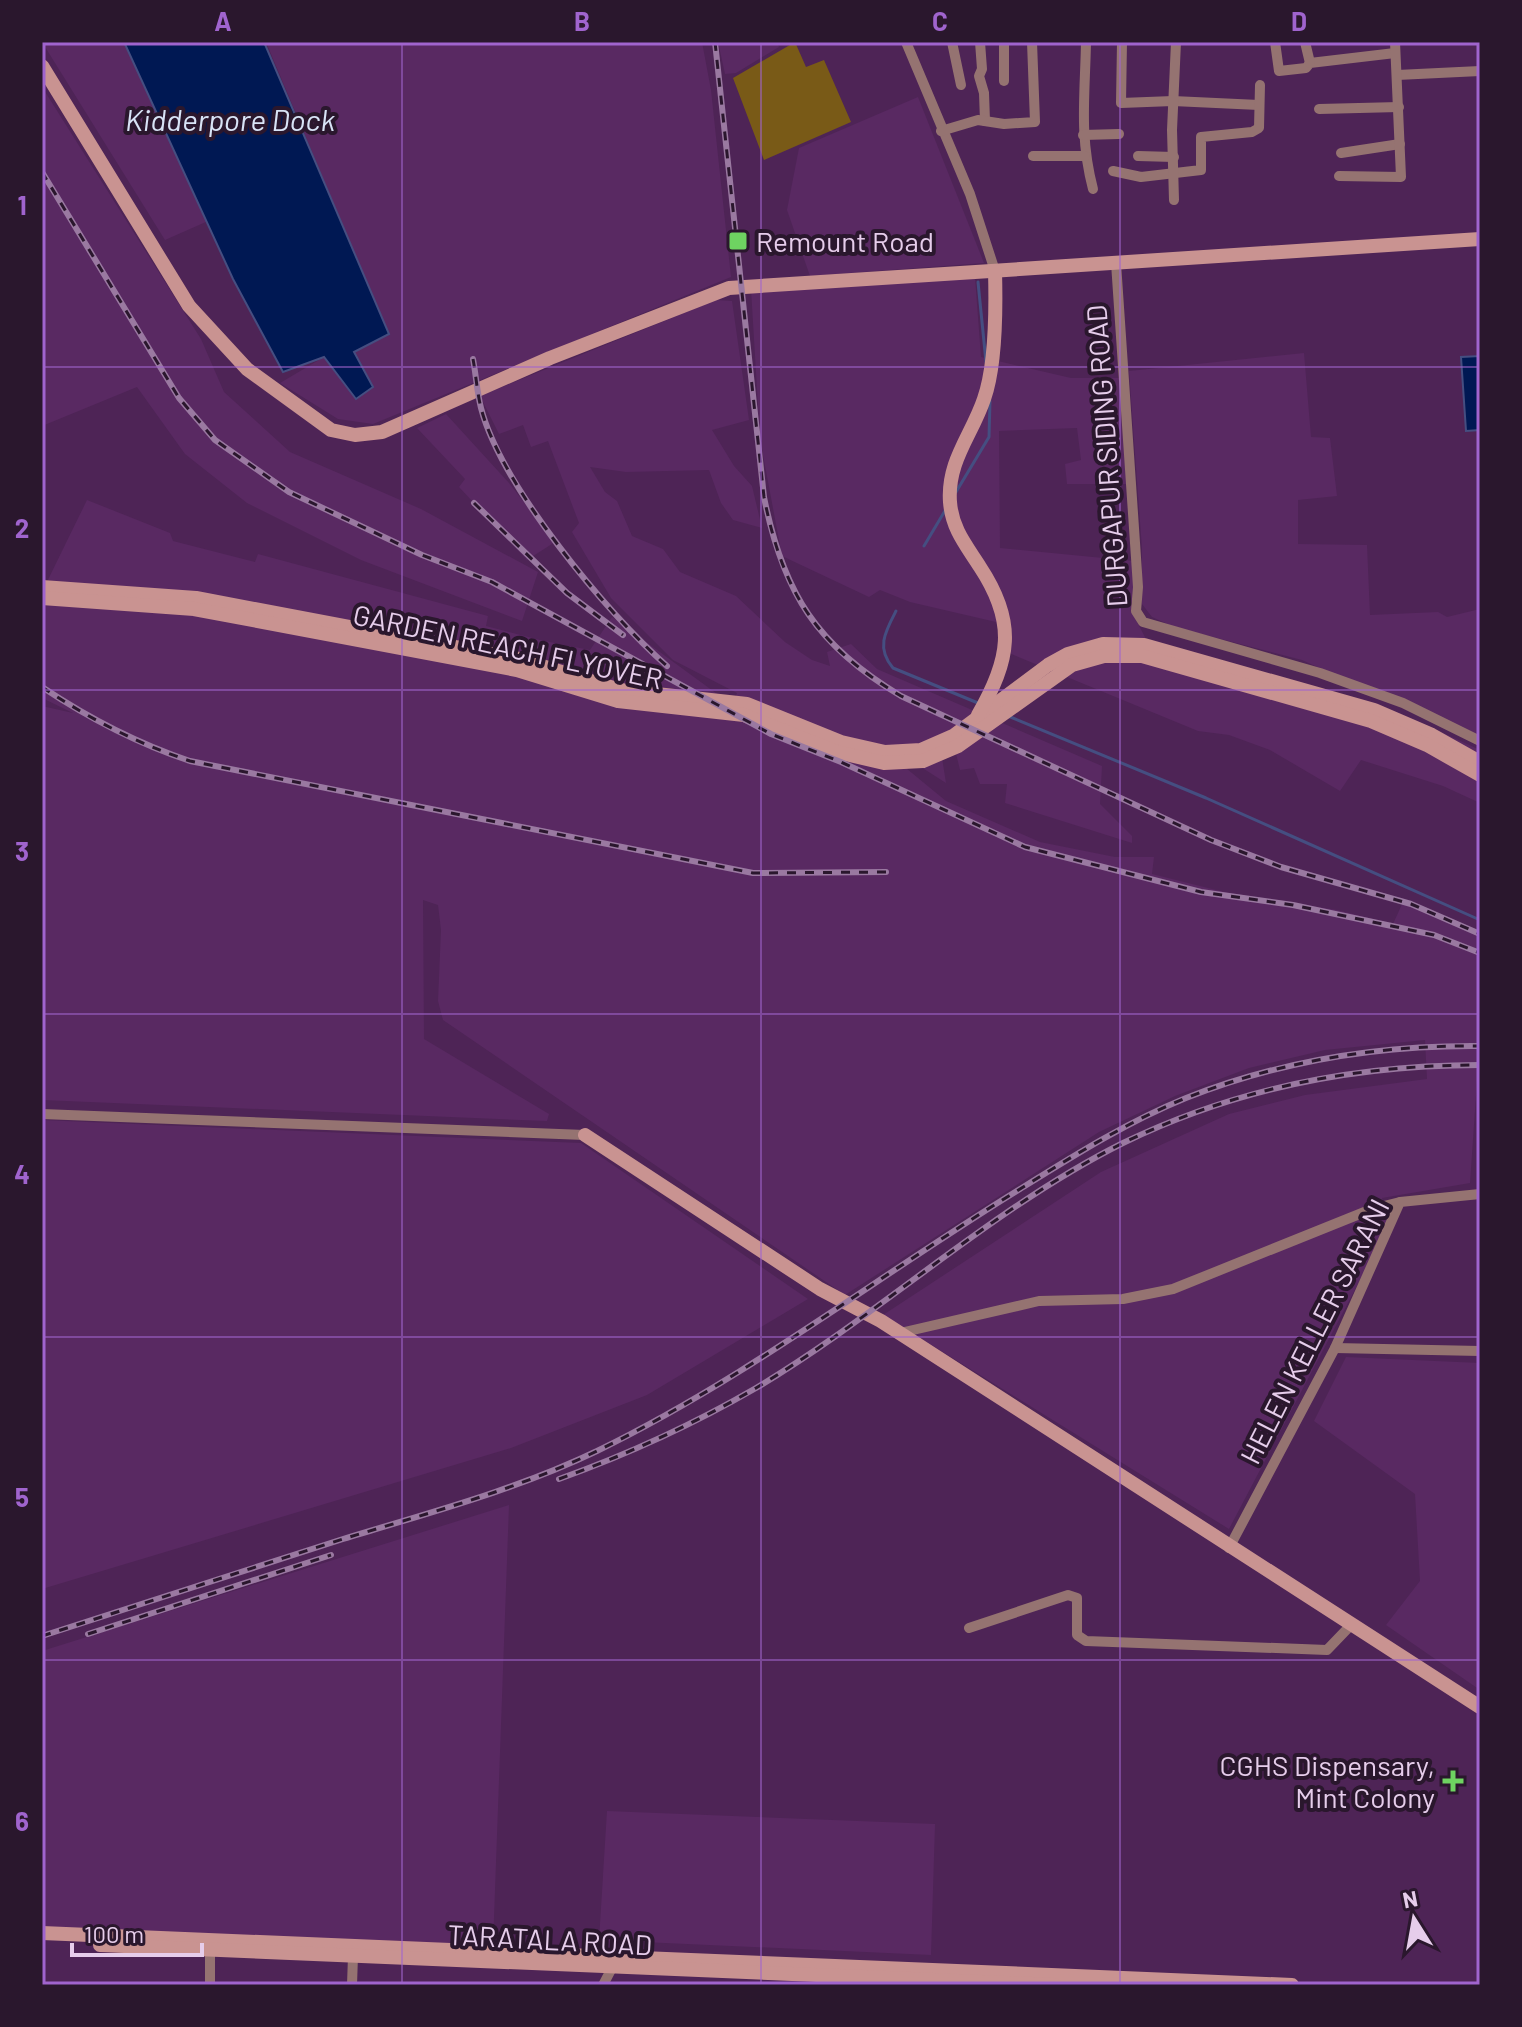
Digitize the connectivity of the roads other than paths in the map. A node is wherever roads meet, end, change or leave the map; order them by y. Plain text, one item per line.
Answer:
1 (906, 42) edge
2 (952, 42) edge
3 (980, 42) edge
4 (1004, 42) edge
5 (1032, 42) edge
6 (1086, 42) edge
7 (1122, 42) edge
8 (1176, 42) edge
9 (1275, 42) edge
10 (1309, 42) edge
11 (1395, 48) edge
12 (1310, 63) junction
13 (42, 66) edge
14 (1480, 71) edge
15 (1397, 75) junction
16 (1004, 81) dead end
17 (961, 85) dead end
18 (1260, 85) dead end
19 (1173, 101) junction
20 (1259, 105) junction
21 (1399, 107) junction
22 (1319, 109) dead end
23 (985, 121) junction
24 (941, 131) junction
25 (1119, 134) dead end
26 (1083, 135) junction
27 (1400, 144) junction
28 (1341, 153) dead end
29 (1033, 156) dead end
30 (1085, 156) junction
31 (1138, 156) dead end
32 (1174, 157) junction
33 (1113, 171) dead end
34 (1175, 173) junction
35 (1339, 176) dead end
36 (1093, 189) dead end
37 (1174, 200) dead end
38 (1480, 239) edge
39 (1116, 263) junction
40 (995, 271) junction
41 (42, 587) edge
42 (42, 598) edge
43 (973, 722) junction
44 (1480, 741) edge
45 (1480, 762) edge
46 (1480, 775) edge
47 (42, 1114) edge
48 (585, 1135) joint
49 (1480, 1194) edge
50 (1400, 1202) junction
51 (900, 1333) junction
52 (1335, 1348) junction
53 (1480, 1351) edge
54 (1229, 1548) junction
55 (1351, 1625) junction
56 (969, 1628) dead end
57 (1480, 1707) edge
58 (42, 1933) edge
59 (42, 1942) edge
60 (210, 1949) junction
61 (353, 1956) junction
62 (620, 1965) junction
63 (962, 1983) edge
64 (210, 1985) edge
65 (352, 1985) edge
66 (603, 1985) edge
67 (1055, 1985) edge
68 (1292, 1985) edge

1 - 24 street
2 - 17 street
3 - 23 street
4 - 16 street
5 - 23 street
6 - 26 street
7 - 19 street
8 - 19 street
9 - 12 street
10 - 12 street
11 - 12 street
11 - 15 street
13 - 40 main road
14 - 15 street
15 - 21 street
18 - 20 street
19 - 20 street
19 - 32 street
20 - 34 street
21 - 22 street
21 - 27 street
23 - 24 street
24 - 40 street
25 - 26 street
26 - 30 street
27 - 28 street
27 - 35 street
29 - 30 street
30 - 36 street
31 - 32 street
32 - 34 street
33 - 34 street
34 - 37 street
38 - 39 main road
39 - 40 main road
39 - 44 street, DURGAPUR SIDING ROAD
40 - 43 main road
41 - 43 main road, GARDEN REACH FLYOVER
42 - 46 main road, GARDEN REACH FLYOVER
43 - 45 main road, GARDEN REACH FLYOVER
47 - 48 street
48 - 51 main road
49 - 50 street, HELEN KELLER SARANI
50 - 51 street
50 - 52 street, HELEN KELLER SARANI
51 - 54 main road
52 - 53 street
52 - 54 street, HELEN KELLER SARANI
54 - 55 main road
55 - 56 street
55 - 57 main road
58 - 62 main road
59 - 60 main road, TARATALA ROAD
60 - 61 main road, TARATALA ROAD
60 - 64 street
61 - 62 main road, TARATALA ROAD
61 - 65 street
62 - 63 main road, TARATALA ROAD
62 - 66 street
62 - 68 main road
63 - 67 main road, TARATALA ROAD

